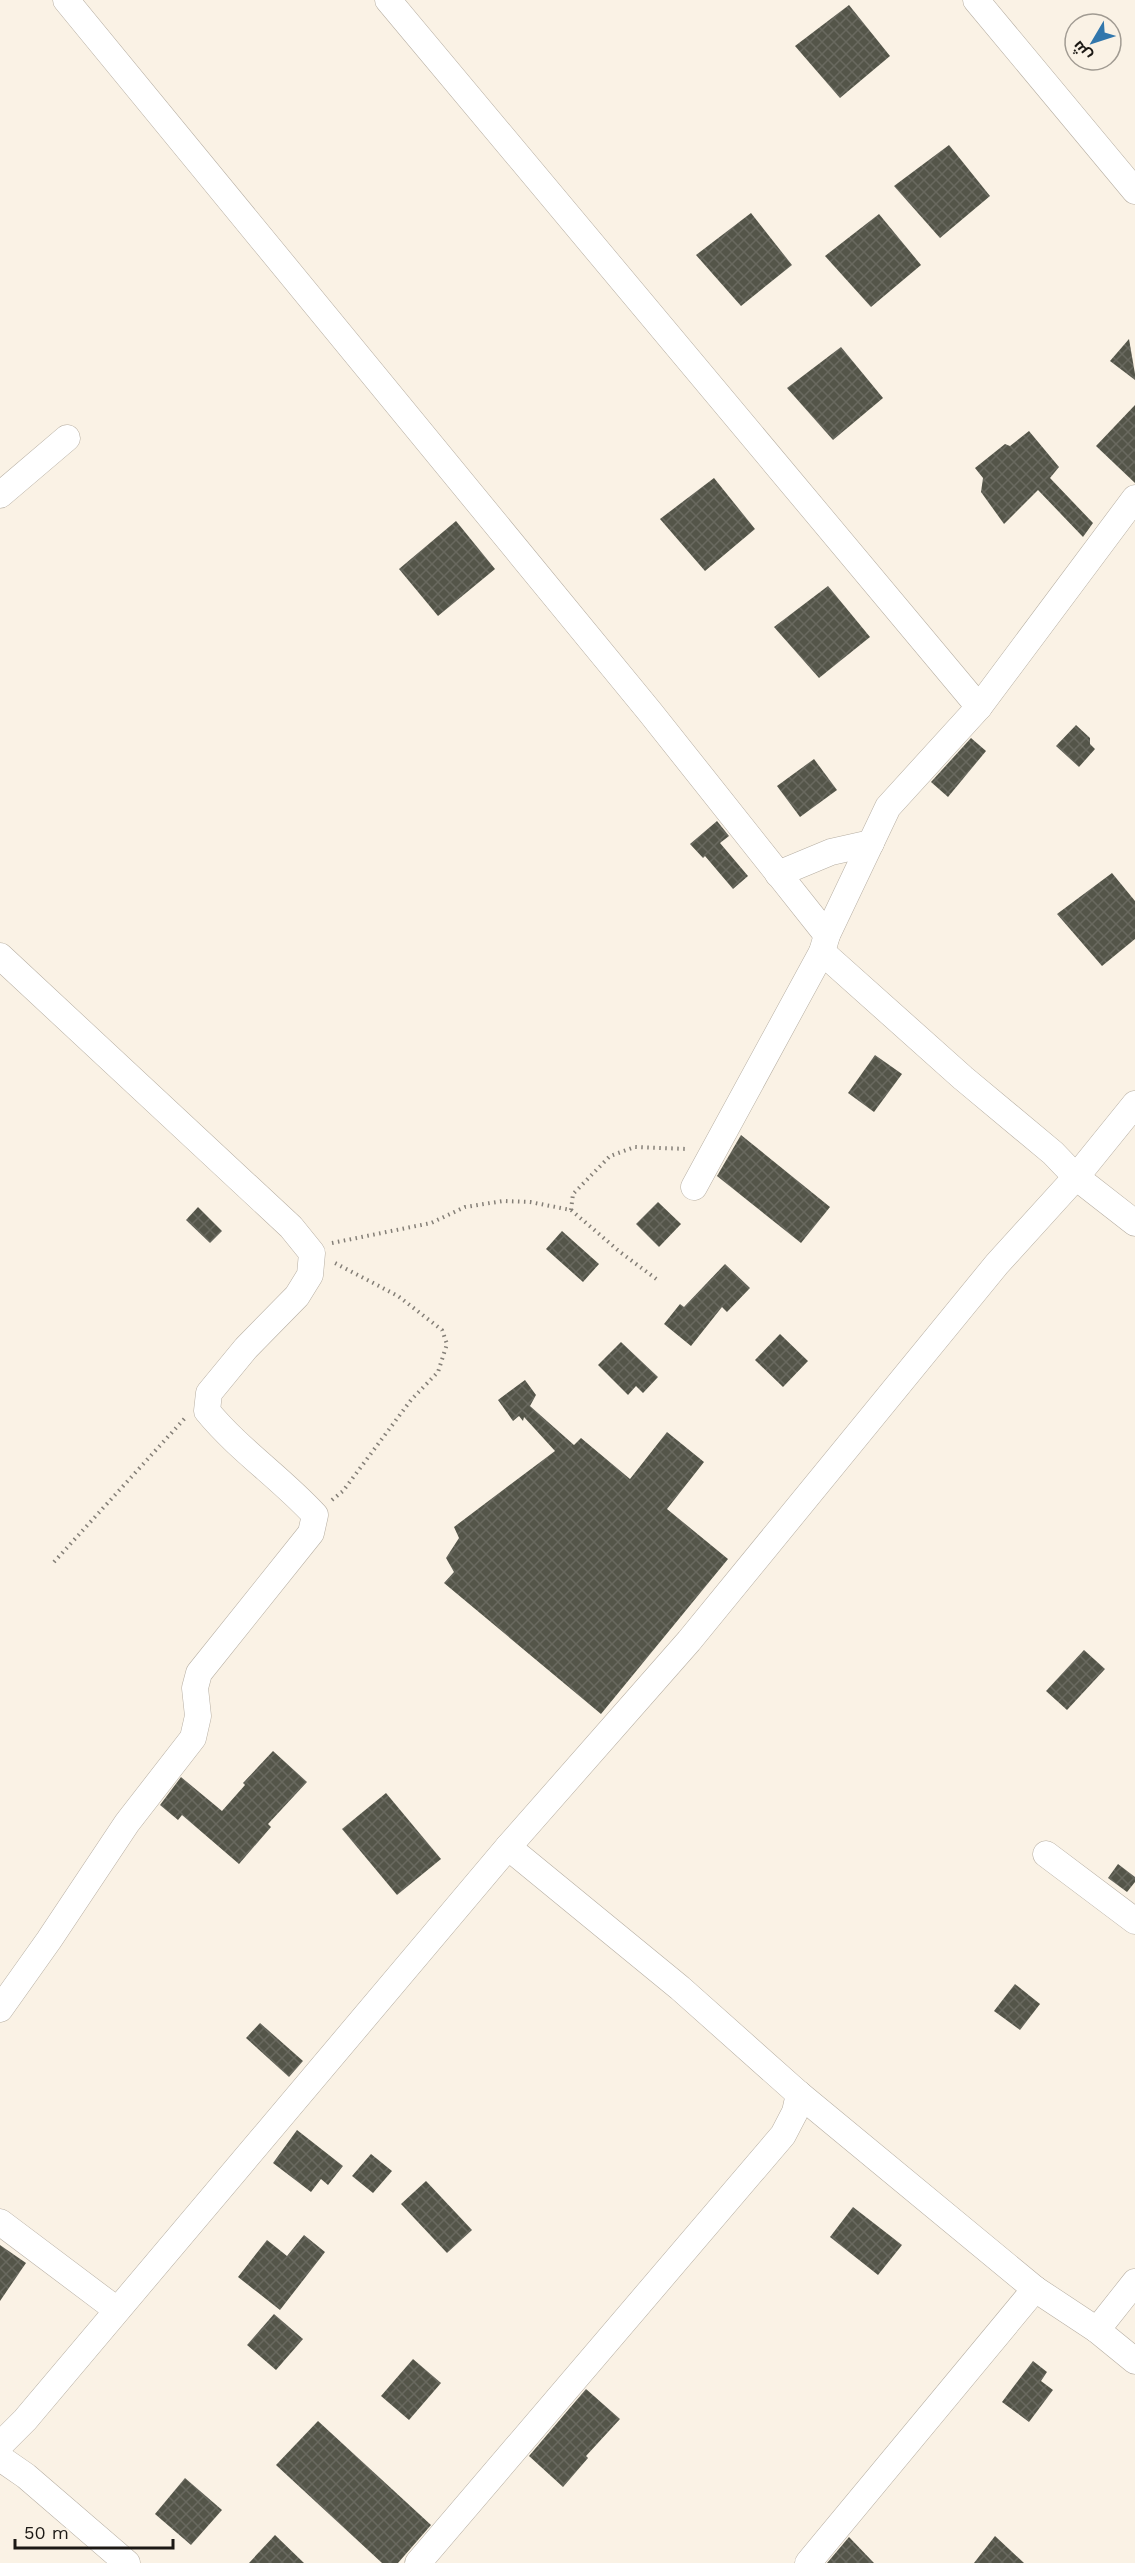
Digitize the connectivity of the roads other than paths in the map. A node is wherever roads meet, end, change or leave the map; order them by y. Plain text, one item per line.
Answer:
1 (66, 0) edge
2 (388, 0) edge
3 (976, 0) edge
4 (1135, 191) edge
5 (67, 438) dead end
6 (0, 495) edge
7 (1135, 498) edge
8 (979, 707) junction
9 (872, 843) junction
10 (778, 874) junction
11 (824, 943) junction
12 (0, 956) edge
13 (1135, 1104) edge
14 (1076, 1177) junction
15 (694, 1187) dead end
16 (1135, 1223) edge
17 (508, 1848) junction
18 (1046, 1854) dead end
19 (1135, 1921) edge
20 (0, 2009) edge
21 (799, 2094) junction
22 (0, 2222) edge
23 (1135, 2282) edge
24 (1035, 2289) junction
25 (117, 2310) junction
26 (1097, 2330) junction
27 (1135, 2361) edge
28 (0, 2445) edge
29 (0, 2458) edge
30 (127, 2563) edge
31 (418, 2563) edge
32 (808, 2563) edge

1 - 10 street
2 - 8 street
3 - 4 street
5 - 6 street
7 - 8 street
8 - 9 street
9 - 10 street
9 - 11 street
10 - 11 street
11 - 14 street
11 - 15 street
12 - 20 street
13 - 14 street
14 - 16 street
14 - 17 street
17 - 21 street
17 - 25 street
18 - 19 street
21 - 24 street
21 - 31 street
22 - 25 street
23 - 26 street
24 - 26 street
24 - 32 street
25 - 28 street
26 - 27 street
29 - 30 street

